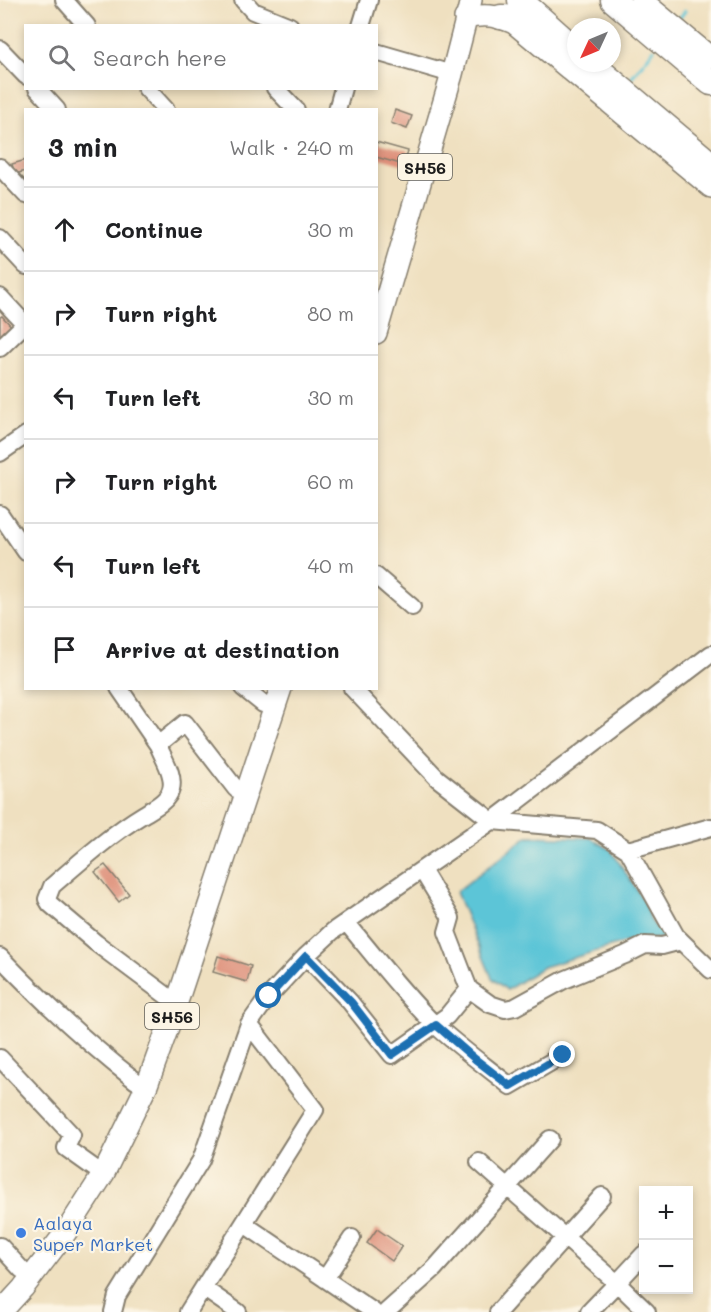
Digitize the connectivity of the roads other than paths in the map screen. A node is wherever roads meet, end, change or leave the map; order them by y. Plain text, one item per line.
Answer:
1 (64, 0) edge
2 (243, 0) edge
3 (369, 0) edge
4 (520, 0) edge
5 (613, 0) edge
6 (641, 0) edge
7 (464, 6) edge
8 (501, 17) junction
9 (543, 22) junction
10 (653, 23) junction
11 (85, 24) edge
12 (285, 24) edge
13 (362, 24) edge
14 (673, 40) junction
15 (567, 42) edge
16 (0, 49) edge
17 (378, 53) edge
18 (706, 53) edge
19 (446, 73) junction
20 (24, 74) edge
21 (598, 77) edge
22 (711, 83) edge
23 (39, 90) edge
24 (148, 90) edge
25 (277, 90) edge
26 (342, 90) edge
27 (622, 101) junction
28 (55, 108) edge
29 (164, 108) edge
30 (294, 108) edge
31 (338, 108) edge
32 (711, 164) edge
33 (0, 167) edge
34 (711, 188) edge
35 (24, 193) edge
36 (0, 238) edge
37 (24, 264) edge
38 (378, 284) edge
39 (0, 297) edge
40 (24, 324) edge
41 (24, 326) edge
42 (378, 326) edge
43 (0, 348) edge
44 (24, 437) edge
45 (0, 453) edge
46 (0, 514) edge
47 (24, 549) edge
48 (378, 578) edge
49 (412, 606) dead end
50 (711, 654) edge
51 (120, 690) edge
52 (249, 690) edge
53 (354, 690) edge
54 (272, 697) edge
55 (158, 745) junction
56 (236, 789) junction
57 (492, 821) junction
58 (711, 827) edge
59 (628, 850) junction
60 (422, 870) junction
61 (346, 922) junction
62 (681, 941) junction
63 (306, 956) junction
64 (0, 957) edge
65 (711, 970) edge
66 (469, 989) junction
67 (167, 996) junction
68 (249, 1024) junction
69 (436, 1025) junction
70 (563, 1055) dead end
71 (0, 1058) edge
72 (136, 1081) junction
73 (550, 1138) dead end
74 (479, 1162) dead end
75 (94, 1168) junction
76 (507, 1187) junction
77 (602, 1196) dead end
78 (244, 1224) junction
79 (565, 1237) junction
80 (352, 1238) dead end
81 (0, 1246) edge
82 (639, 1259) edge
83 (22, 1270) junction
84 (325, 1279) junction
85 (617, 1283) junction
86 (203, 1288) junction
87 (0, 1295) edge
88 (500, 1311) edge
89 (1, 1312) edge
90 (112, 1312) edge
91 (188, 1312) edge
92 (238, 1312) edge
93 (375, 1312) edge
94 (386, 1312) edge
95 (589, 1312) edge
96 (647, 1312) edge

1 - 11 street
2 - 12 street
3 - 13 street
4 - 9 highway
5 - 10 highway
6 - 10 main road
7 - 8 main road
7 - 19 main road, SH56
8 - 9 highway
8 - 21 main road
9 - 15 highway
10 - 14 highway
14 - 18 main road
14 - 22 highway
16 - 20 street
17 - 19 street
19 - 38 main road, SH56
19 - 42 main road, SH56
21 - 27 highway
23 - 28 street
24 - 29 street
25 - 30 street
26 - 31 street
27 - 32 highway
27 - 34 main road
33 - 35 street
36 - 37 street
39 - 40 street
41 - 43 street
44 - 45 street
46 - 47 street
48 - 49 street
50 - 57 street
51 - 55 street
52 - 54 street
53 - 57 street
54 - 56 main road, SH56
54 - 89 main road, SH56
55 - 56 street
55 - 67 street
56 - 67 main road, SH56
57 - 59 street
57 - 60 street
58 - 59 street
59 - 62 street
60 - 61 street
60 - 66 street
61 - 63 street
61 - 69 street
62 - 65 street
62 - 66 street
63 - 68 street
63 - 69 street
64 - 72 street
66 - 69 street
67 - 72 main road, SH56
68 - 78 street
68 - 90 street
69 - 70 street
71 - 75 street
72 - 75 main road, SH56
73 - 76 street
74 - 76 street
75 - 83 main road, SH56
76 - 79 street
76 - 94 street
77 - 79 street
78 - 84 street
78 - 86 street
79 - 85 street
79 - 88 street
80 - 84 street
81 - 83 street
82 - 85 street
83 - 87 main road, SH56
84 - 93 street
85 - 95 street
85 - 96 street
86 - 91 street
86 - 92 street

